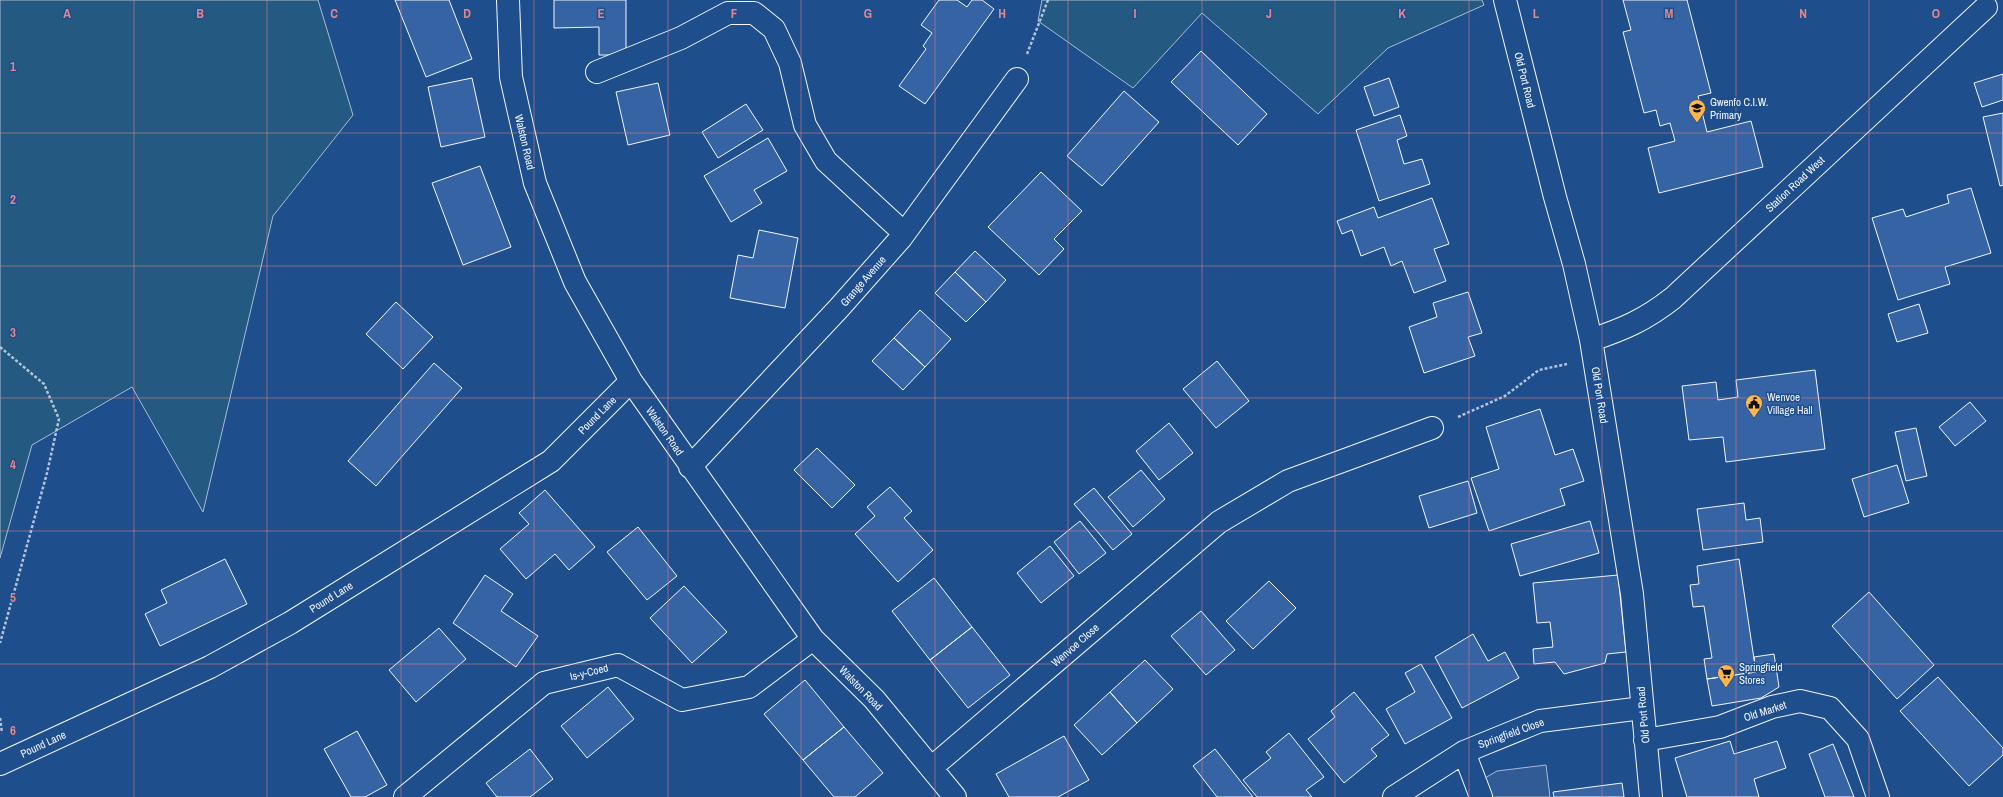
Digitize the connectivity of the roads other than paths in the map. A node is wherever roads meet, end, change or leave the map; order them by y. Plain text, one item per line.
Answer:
1 (508, 0) edge
2 (1505, 0) edge
3 (1986, 7) dead end
4 (597, 72) dead end
5 (1018, 79) road end
6 (904, 234) junction
7 (1592, 349) junction
8 (631, 381) junction
9 (1432, 428) road end
10 (690, 467) junction
11 (813, 639) junction
12 (1642, 708) junction
13 (1645, 740) junction
14 (1464, 752) junction
15 (0, 764) edge
16 (931, 768) junction
17 (405, 797) edge
18 (955, 797) edge
19 (1394, 797) edge
20 (1481, 797) edge
21 (1651, 797) edge
22 (1878, 797) edge

1 - 8 street, Walston Road
2 - 7 street, Old Port Road
3 - 7 street, Station Road West
4 - 6 street
5 - 6 street, Grange Avenue
6 - 10 street, Grange Avenue
7 - 12 street, Old Port Road
8 - 10 street, Walston Road
8 - 15 street, Pound Lane
9 - 16 street, Wenvoe Close
10 - 11 street, Walston Road
11 - 16 street, Walston Road
11 - 17 street, Is-y-Coed
12 - 13 street, Old Port Road
12 - 14 street, Springfield Close
13 - 21 street, Old Port Road
13 - 22 street, Old Market
14 - 19 street, Springfield Close
14 - 20 street
16 - 18 street, Walston Road

